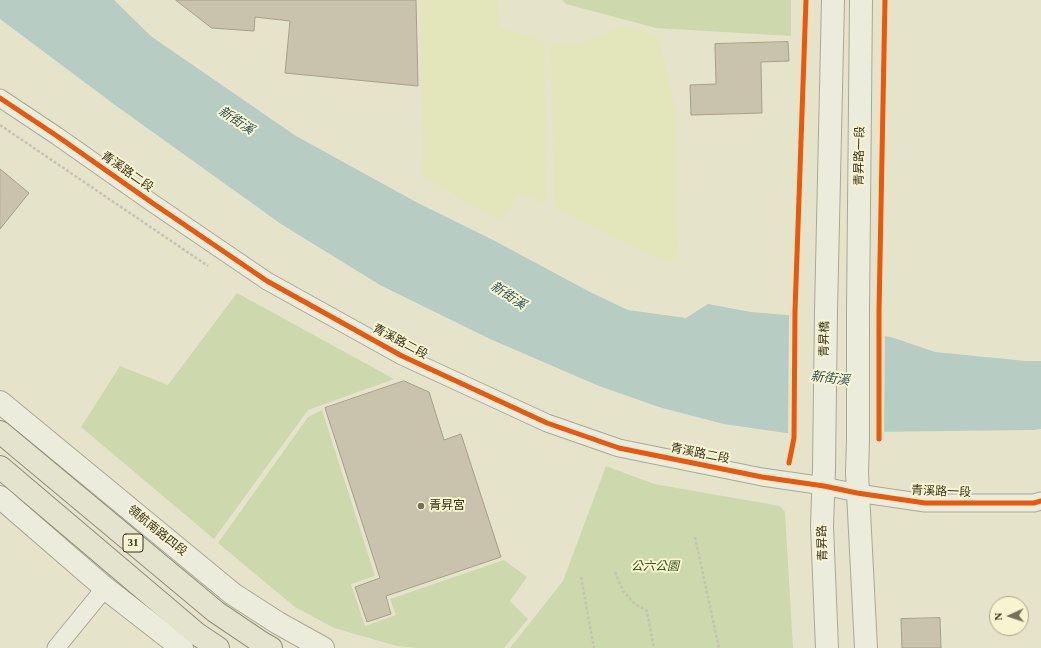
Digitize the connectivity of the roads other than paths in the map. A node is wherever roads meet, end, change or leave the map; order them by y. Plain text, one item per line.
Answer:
1 (833, 0) edge
2 (861, 0) edge
3 (0, 98) edge
4 (0, 402) edge
5 (0, 432) edge
6 (824, 439) joint
7 (858, 439) joint
8 (0, 468) edge
9 (841, 490) junction
10 (0, 497) edge
11 (1041, 501) edge
12 (105, 588) junction
13 (56, 648) edge
14 (182, 648) edge
15 (218, 648) edge
16 (271, 648) edge
17 (323, 648) edge
18 (827, 648) edge
19 (866, 648) edge

1 - 6 street, 青昇橋
2 - 7 street, 青昇路一段
3 - 9 street, 青溪路二段
4 - 17 street, 領航南路四段 / 31
5 - 16 main road, 領航南路四段 / 31
6 - 9 street, 青昇路
7 - 9 street, 青昇路
8 - 15 main road, 31
9 - 11 street, 青溪路一段
9 - 18 street, 青昇路
9 - 19 street, 青昇路
10 - 12 street
12 - 13 street
12 - 14 street

